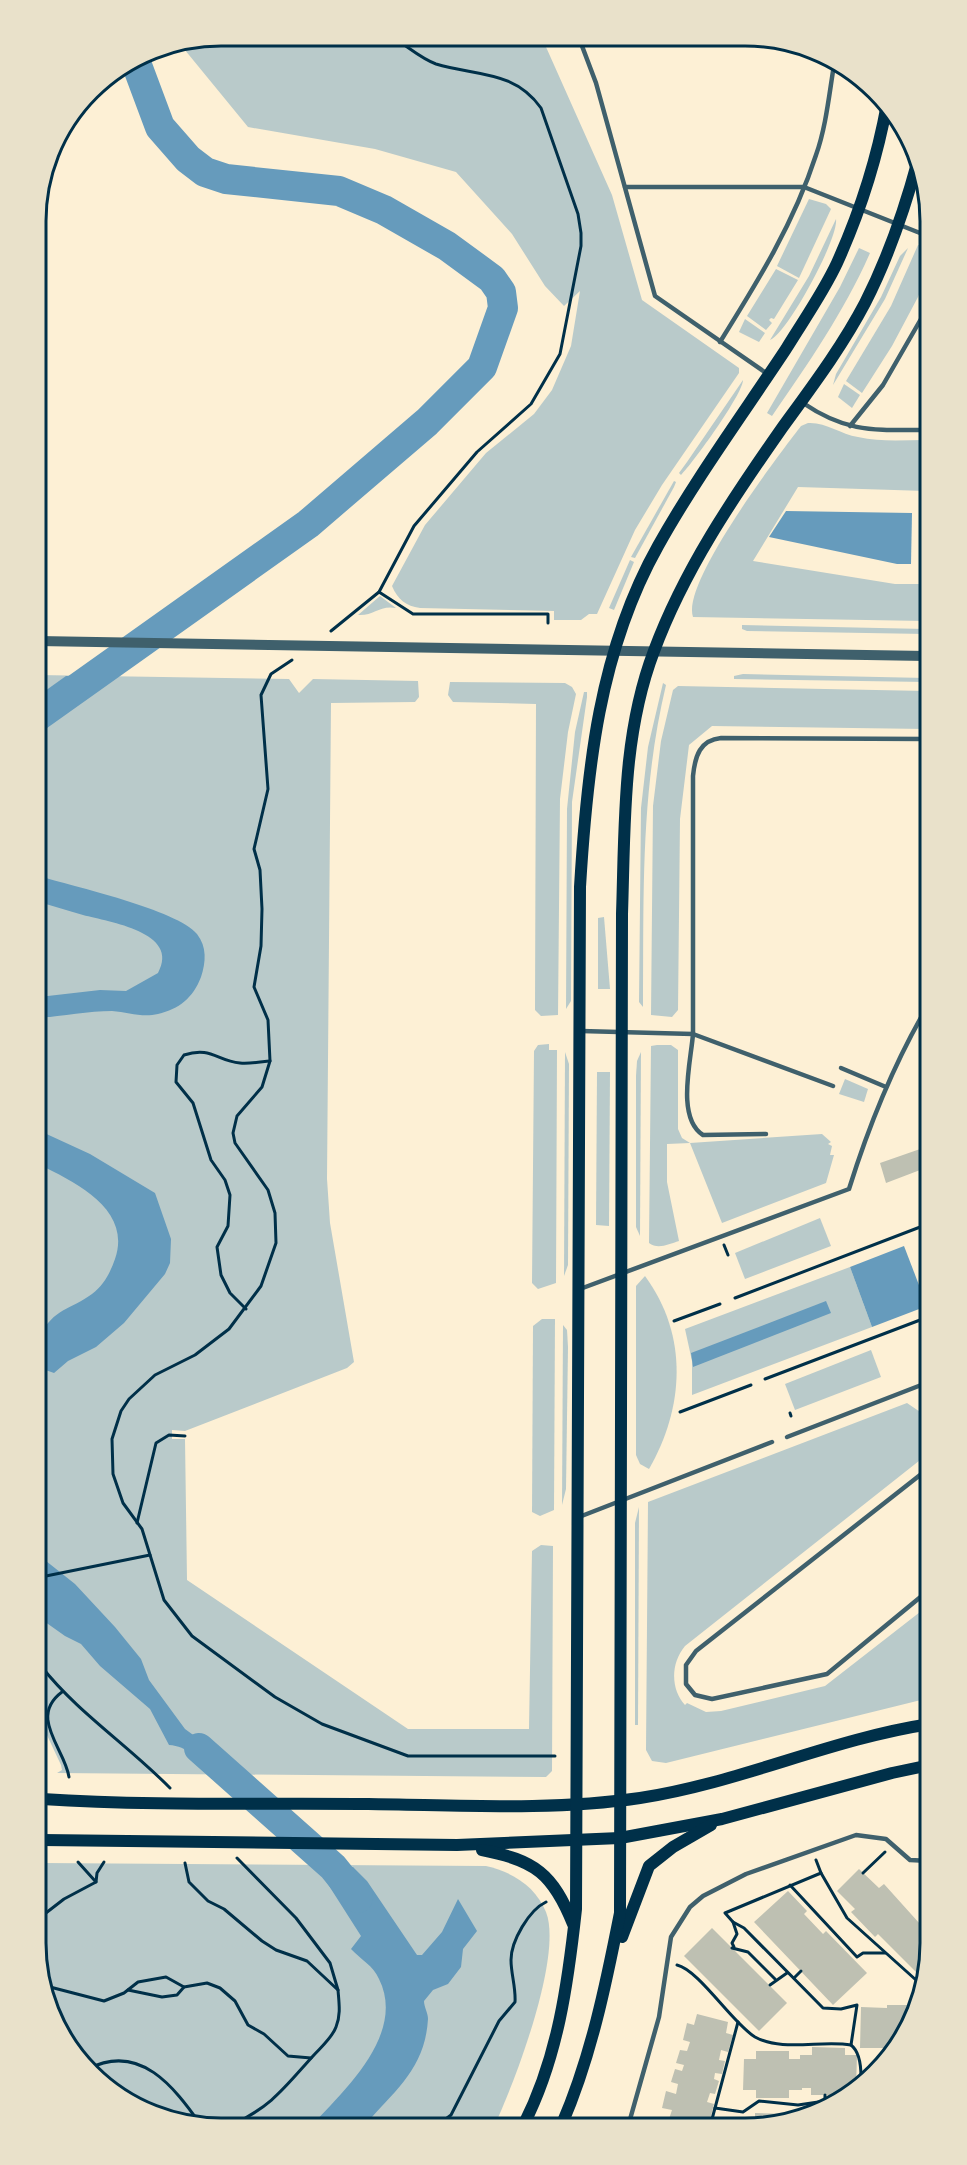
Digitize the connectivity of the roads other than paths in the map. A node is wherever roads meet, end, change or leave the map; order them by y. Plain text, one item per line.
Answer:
1 (582, 46) edge
2 (833, 70) edge
3 (885, 116) edge
4 (914, 173) edge
5 (625, 187) junction
6 (804, 187) junction
7 (859, 208) junction
8 (898, 224) junction
9 (920, 233) edge
10 (920, 321) edge
11 (720, 342) junction
12 (769, 375) junction
13 (801, 402) junction
14 (850, 426) junction
15 (920, 430) edge
16 (47, 641) edge
17 (614, 651) junction
18 (653, 651) junction
19 (920, 656) edge
20 (920, 739) edge
21 (920, 1021) edge
22 (581, 1031) junction
23 (622, 1031) junction
24 (693, 1034) junction
25 (841, 1068) dead end
26 (833, 1086) dead end
27 (886, 1087) junction
28 (766, 1134) dead end
29 (621, 1272) junction
30 (580, 1289) junction
31 (920, 1385) edge
32 (786, 1437) dead end
33 (772, 1442) dead end
34 (920, 1475) edge
35 (620, 1500) junction
36 (578, 1517) junction
37 (920, 1597) edge
38 (920, 1726) edge
39 (920, 1768) edge
40 (46, 1799) edge
41 (619, 1800) junction
42 (577, 1803) junction
43 (722, 1819) junction
44 (620, 1838) junction
45 (46, 1840) edge
46 (576, 1840) junction
47 (457, 1845) junction
48 (920, 1860) edge
49 (574, 1927) junction
50 (610, 1966) junction
51 (527, 2118) edge
52 (565, 2118) edge
53 (631, 2118) edge

1 - 5 lane
2 - 6 lane
3 - 7 main road
4 - 8 main road
5 - 6 lane
5 - 11 lane
6 - 7 lane
6 - 11 lane
7 - 8 lane
7 - 12 main road
8 - 9 lane
8 - 13 main road
10 - 14 lane
11 - 12 lane
12 - 17 main road
13 - 14 lane
13 - 18 main road
14 - 15 lane
16 - 17 street
17 - 18 street
17 - 22 main road
18 - 19 street
18 - 23 main road
20 - 24 lane
21 - 27 lane
22 - 23 lane
22 - 30 main road
23 - 24 lane
23 - 29 main road
24 - 26 lane
24 - 28 lane
25 - 27 lane
27 - 29 lane
29 - 30 lane
29 - 35 main road
30 - 36 main road
31 - 32 lane
33 - 35 lane
34 - 37 lane
35 - 36 lane
35 - 41 main road
36 - 42 main road
38 - 41 main road
39 - 43 main road
40 - 42 main road
41 - 42 main road
41 - 44 main road
42 - 46 main road
43 - 44 main road
43 - 50 main road
44 - 46 main road
44 - 50 main road
45 - 47 main road
46 - 47 main road
46 - 49 main road
47 - 49 main road
48 - 53 lane
49 - 51 main road
50 - 52 main road

